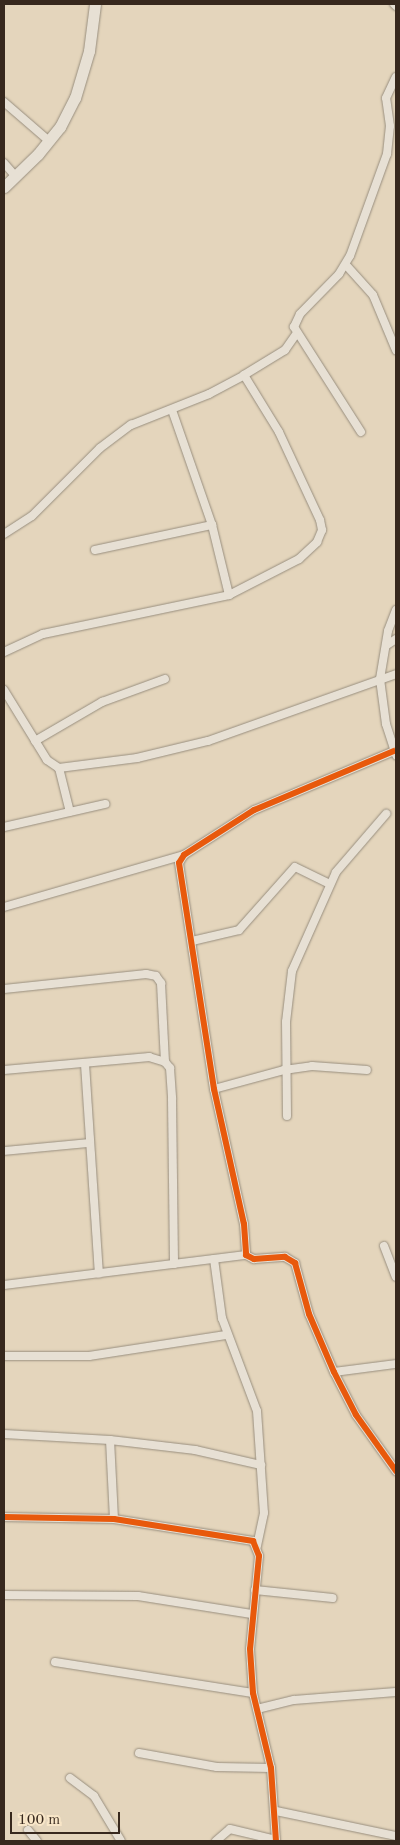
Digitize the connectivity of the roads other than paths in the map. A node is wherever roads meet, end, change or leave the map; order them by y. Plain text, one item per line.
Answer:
1 (94, 4) edge
2 (396, 77) edge
3 (4, 102) edge
4 (393, 128) edge
5 (49, 141) junction
6 (4, 164) edge
7 (16, 177) junction
8 (4, 187) edge
9 (346, 265) junction
10 (396, 325) edge
11 (388, 330) junction
12 (297, 333) junction
13 (396, 350) edge
14 (244, 375) junction
15 (172, 410) junction
16 (361, 432) dead end
17 (212, 525) junction
18 (4, 534) edge
19 (95, 550) dead end
20 (229, 595) junction
21 (396, 610) edge
22 (396, 638) edge
23 (387, 645) junction
24 (4, 652) edge
25 (396, 674) edge
26 (165, 679) dead end
27 (380, 679) junction
28 (4, 690) edge
29 (35, 741) junction
30 (395, 753) edge
31 (59, 768) junction
32 (104, 804) dead end
33 (70, 812) junction
34 (386, 814) dead end
35 (4, 827) edge
36 (184, 855) junction
37 (330, 884) junction
38 (4, 907) edge
39 (192, 941) junction
40 (4, 989) edge
41 (166, 1062) junction
42 (86, 1064) junction
43 (4, 1070) edge
44 (284, 1070) junction
45 (367, 1070) dead end
46 (214, 1089) junction
47 (287, 1116) dead end
48 (89, 1143) junction
49 (4, 1151) edge
50 (384, 1246) dead end
51 (246, 1255) junction
52 (214, 1259) junction
53 (174, 1264) junction
54 (99, 1274) junction
55 (396, 1276) edge
56 (4, 1285) edge
57 (227, 1335) junction
58 (4, 1356) edge
59 (396, 1364) edge
60 (334, 1372) junction
61 (4, 1434) edge
62 (110, 1440) junction
63 (261, 1465) junction
64 (396, 1471) edge
65 (4, 1517) edge
66 (114, 1518) junction
67 (257, 1546) junction
68 (255, 1590) junction
69 (4, 1595) edge
70 (333, 1598) dead end
71 (252, 1614) junction
72 (55, 1662) dead end
73 (396, 1692) edge
74 (252, 1693) junction
75 (257, 1709) junction
76 (139, 1753) dead end
77 (271, 1768) junction
78 (70, 1778) dead end
79 (276, 1811) junction
80 (28, 1830) dead end
81 (396, 1836) edge
82 (276, 1840) edge
83 (37, 1841) edge
84 (121, 1841) edge
85 (216, 1841) edge

1 - 5 main road
2 - 4 street
3 - 5 street
4 - 9 street
5 - 7 main road
6 - 7 street
7 - 8 main road
9 - 11 street
9 - 12 street
10 - 11 street
11 - 13 street
12 - 14 street
12 - 16 street
14 - 15 street
14 - 20 street
15 - 17 street
15 - 18 street
17 - 19 street
17 - 20 street
20 - 24 street
21 - 23 street
22 - 23 street
23 - 27 street
25 - 27 street
26 - 29 street
27 - 30 street
27 - 31 street
28 - 29 street
29 - 31 street
30 - 36 street
31 - 33 street
32 - 33 street
33 - 35 street
34 - 37 street
36 - 38 street
36 - 39 street
37 - 39 street
37 - 44 street
39 - 46 street
40 - 41 street
41 - 42 street
41 - 53 street
42 - 43 street
42 - 48 street
44 - 45 street
44 - 46 street
44 - 47 street
46 - 51 street
48 - 49 street
48 - 54 street
50 - 55 street
51 - 52 street
51 - 60 street
52 - 53 street
52 - 57 street
53 - 54 street
54 - 56 street
57 - 58 street
57 - 63 street
59 - 60 street
60 - 64 street
61 - 62 street
62 - 63 street
62 - 66 street
63 - 67 street
65 - 66 street
66 - 67 street
67 - 68 street
68 - 70 street
68 - 71 street
69 - 71 street
71 - 74 street
72 - 74 street
73 - 75 street
74 - 75 street
75 - 77 street
76 - 77 street
77 - 79 street
78 - 84 street
79 - 81 street
79 - 82 street
80 - 83 street
82 - 85 street

